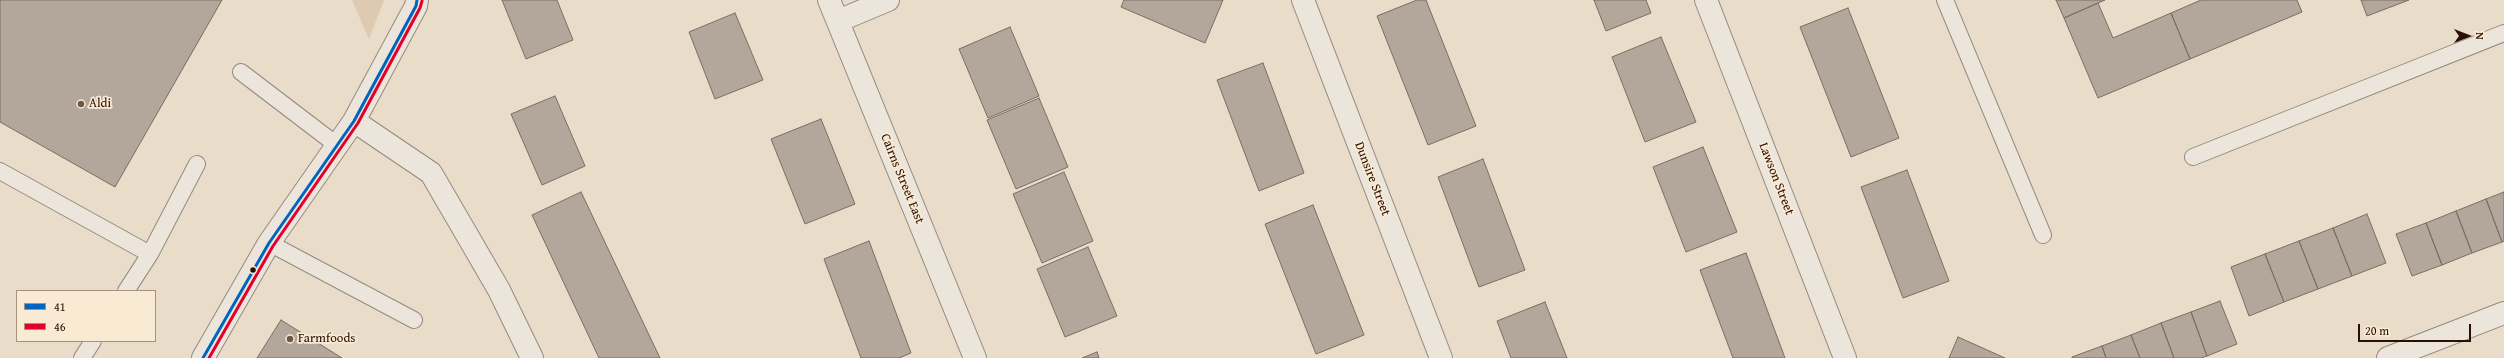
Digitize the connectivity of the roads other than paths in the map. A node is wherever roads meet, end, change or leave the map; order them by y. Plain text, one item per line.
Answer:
1 (417, 0) edge
2 (829, 0) edge
3 (888, 0) edge
4 (1303, 0) edge
5 (1706, 0) edge
6 (1945, 0) edge
7 (838, 21) junction
8 (2504, 33) edge
9 (241, 72) dead end
10 (354, 121) junction
11 (338, 146) junction
12 (2193, 157) dead end
13 (197, 164) dead end
14 (0, 171) edge
15 (2043, 235) dead end
16 (269, 243) junction
17 (150, 254) junction
18 (127, 290) edge
19 (2504, 313) edge
20 (414, 320) dead end
21 (92, 342) edge
22 (82, 358) edge
23 (203, 358) edge
24 (531, 358) edge
25 (975, 358) edge
26 (1440, 358) edge
27 (1845, 358) edge
28 (2388, 358) edge

1 - 10 street
2 - 7 street, Cairns Street East
3 - 7 street
4 - 26 street, Dunsire Street
5 - 27 street, Lawson Street
6 - 15 lane
7 - 25 street, Cairns Street East
8 - 12 lane
9 - 11 lane
10 - 11 street
10 - 24 street
11 - 16 street
13 - 17 lane
14 - 17 lane
16 - 20 lane
16 - 23 street
17 - 18 lane
19 - 28 street
21 - 22 lane

